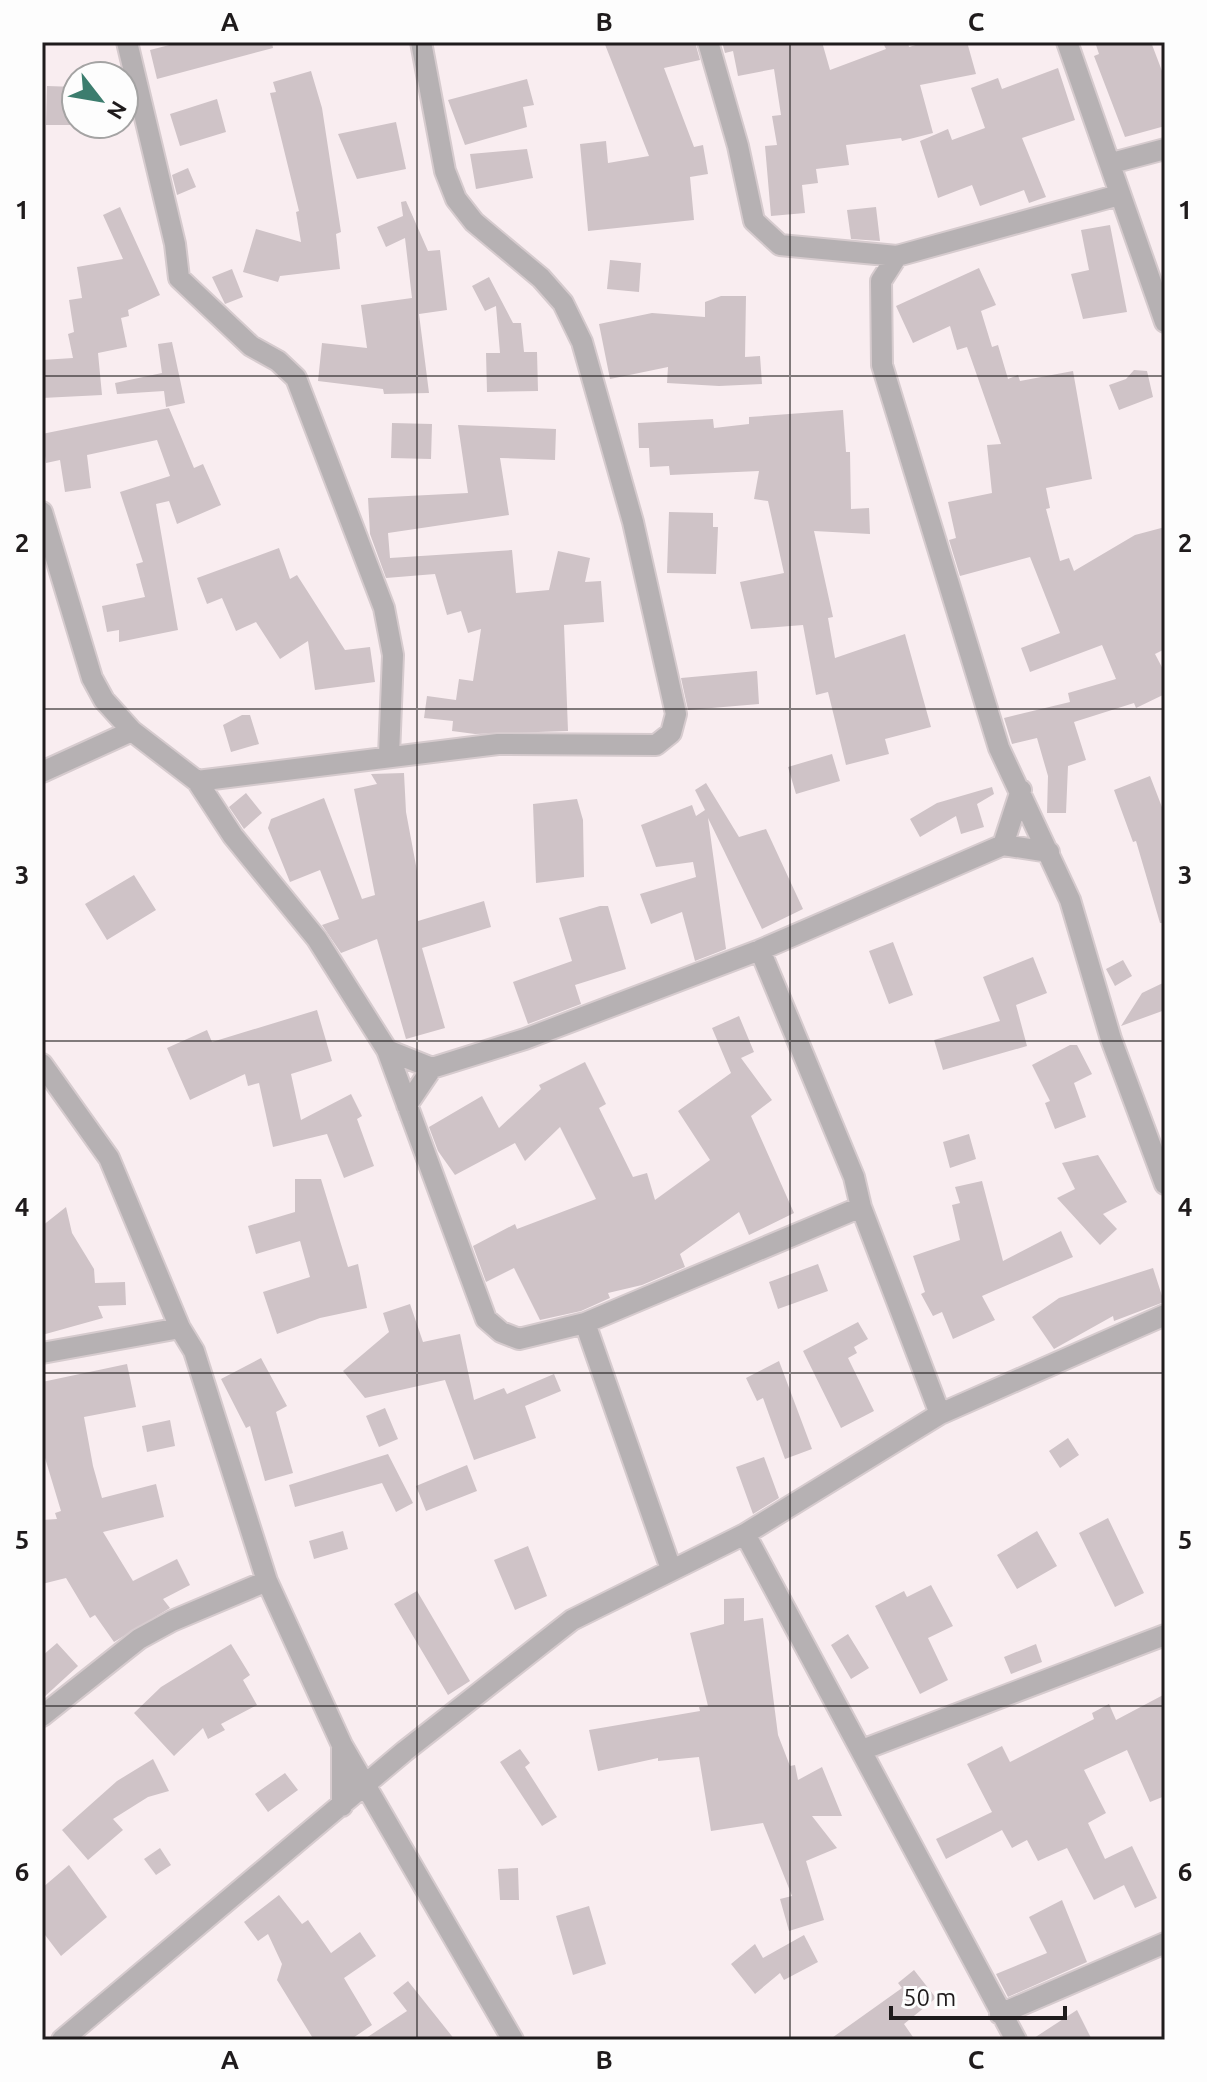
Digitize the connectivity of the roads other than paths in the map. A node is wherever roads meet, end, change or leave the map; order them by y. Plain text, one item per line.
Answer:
1 (127, 42) edge
2 (421, 42) edge
3 (708, 42) edge
4 (1067, 42) edge
5 (1165, 149) edge
6 (1112, 163) junction
7 (1119, 195) junction
8 (897, 256) junction
9 (1165, 322) edge
10 (42, 512) edge
11 (132, 731) junction
12 (389, 755) junction
13 (42, 772) edge
14 (197, 781) junction
15 (1021, 790) junction
16 (1003, 845) junction
17 (1049, 852) junction
18 (760, 950) junction
19 (387, 1050) junction
20 (42, 1064) edge
21 (432, 1068) junction
22 (407, 1105) junction
23 (1165, 1184) edge
24 (861, 1207) junction
25 (1165, 1315) edge
26 (585, 1323) junction
27 (180, 1328) junction
28 (42, 1353) edge
29 (940, 1414) junction
30 (745, 1534) junction
31 (671, 1569) junction
32 (267, 1581) junction
33 (1165, 1635) edge
34 (42, 1716) edge
35 (342, 1745) junction
36 (862, 1750) junction
37 (368, 1785) junction
38 (342, 1806) junction
39 (1165, 1943) edge
40 (1000, 2014) junction
41 (62, 2040) edge
42 (513, 2040) edge
43 (1016, 2040) edge

1 - 12 street
2 - 12 street
3 - 8 street
4 - 6 street
5 - 6 street
6 - 7 street
7 - 8 street
7 - 9 street
8 - 15 street
10 - 11 street
11 - 13 street
11 - 14 street
12 - 14 street
14 - 19 street
15 - 16 street
15 - 17 street
16 - 17 street
16 - 18 street
17 - 23 street
18 - 21 street
18 - 24 street
19 - 21 street
19 - 22 street
20 - 27 street
21 - 22 street
22 - 26 street
24 - 26 street
24 - 29 street
25 - 29 street
26 - 31 street
27 - 28 street
27 - 32 street
29 - 30 street
30 - 31 street
30 - 36 street
31 - 37 street
32 - 34 street
32 - 35 street
33 - 36 street
35 - 37 street
35 - 38 street
36 - 40 street
37 - 38 street
37 - 42 street
38 - 41 street
39 - 40 street
40 - 43 street

